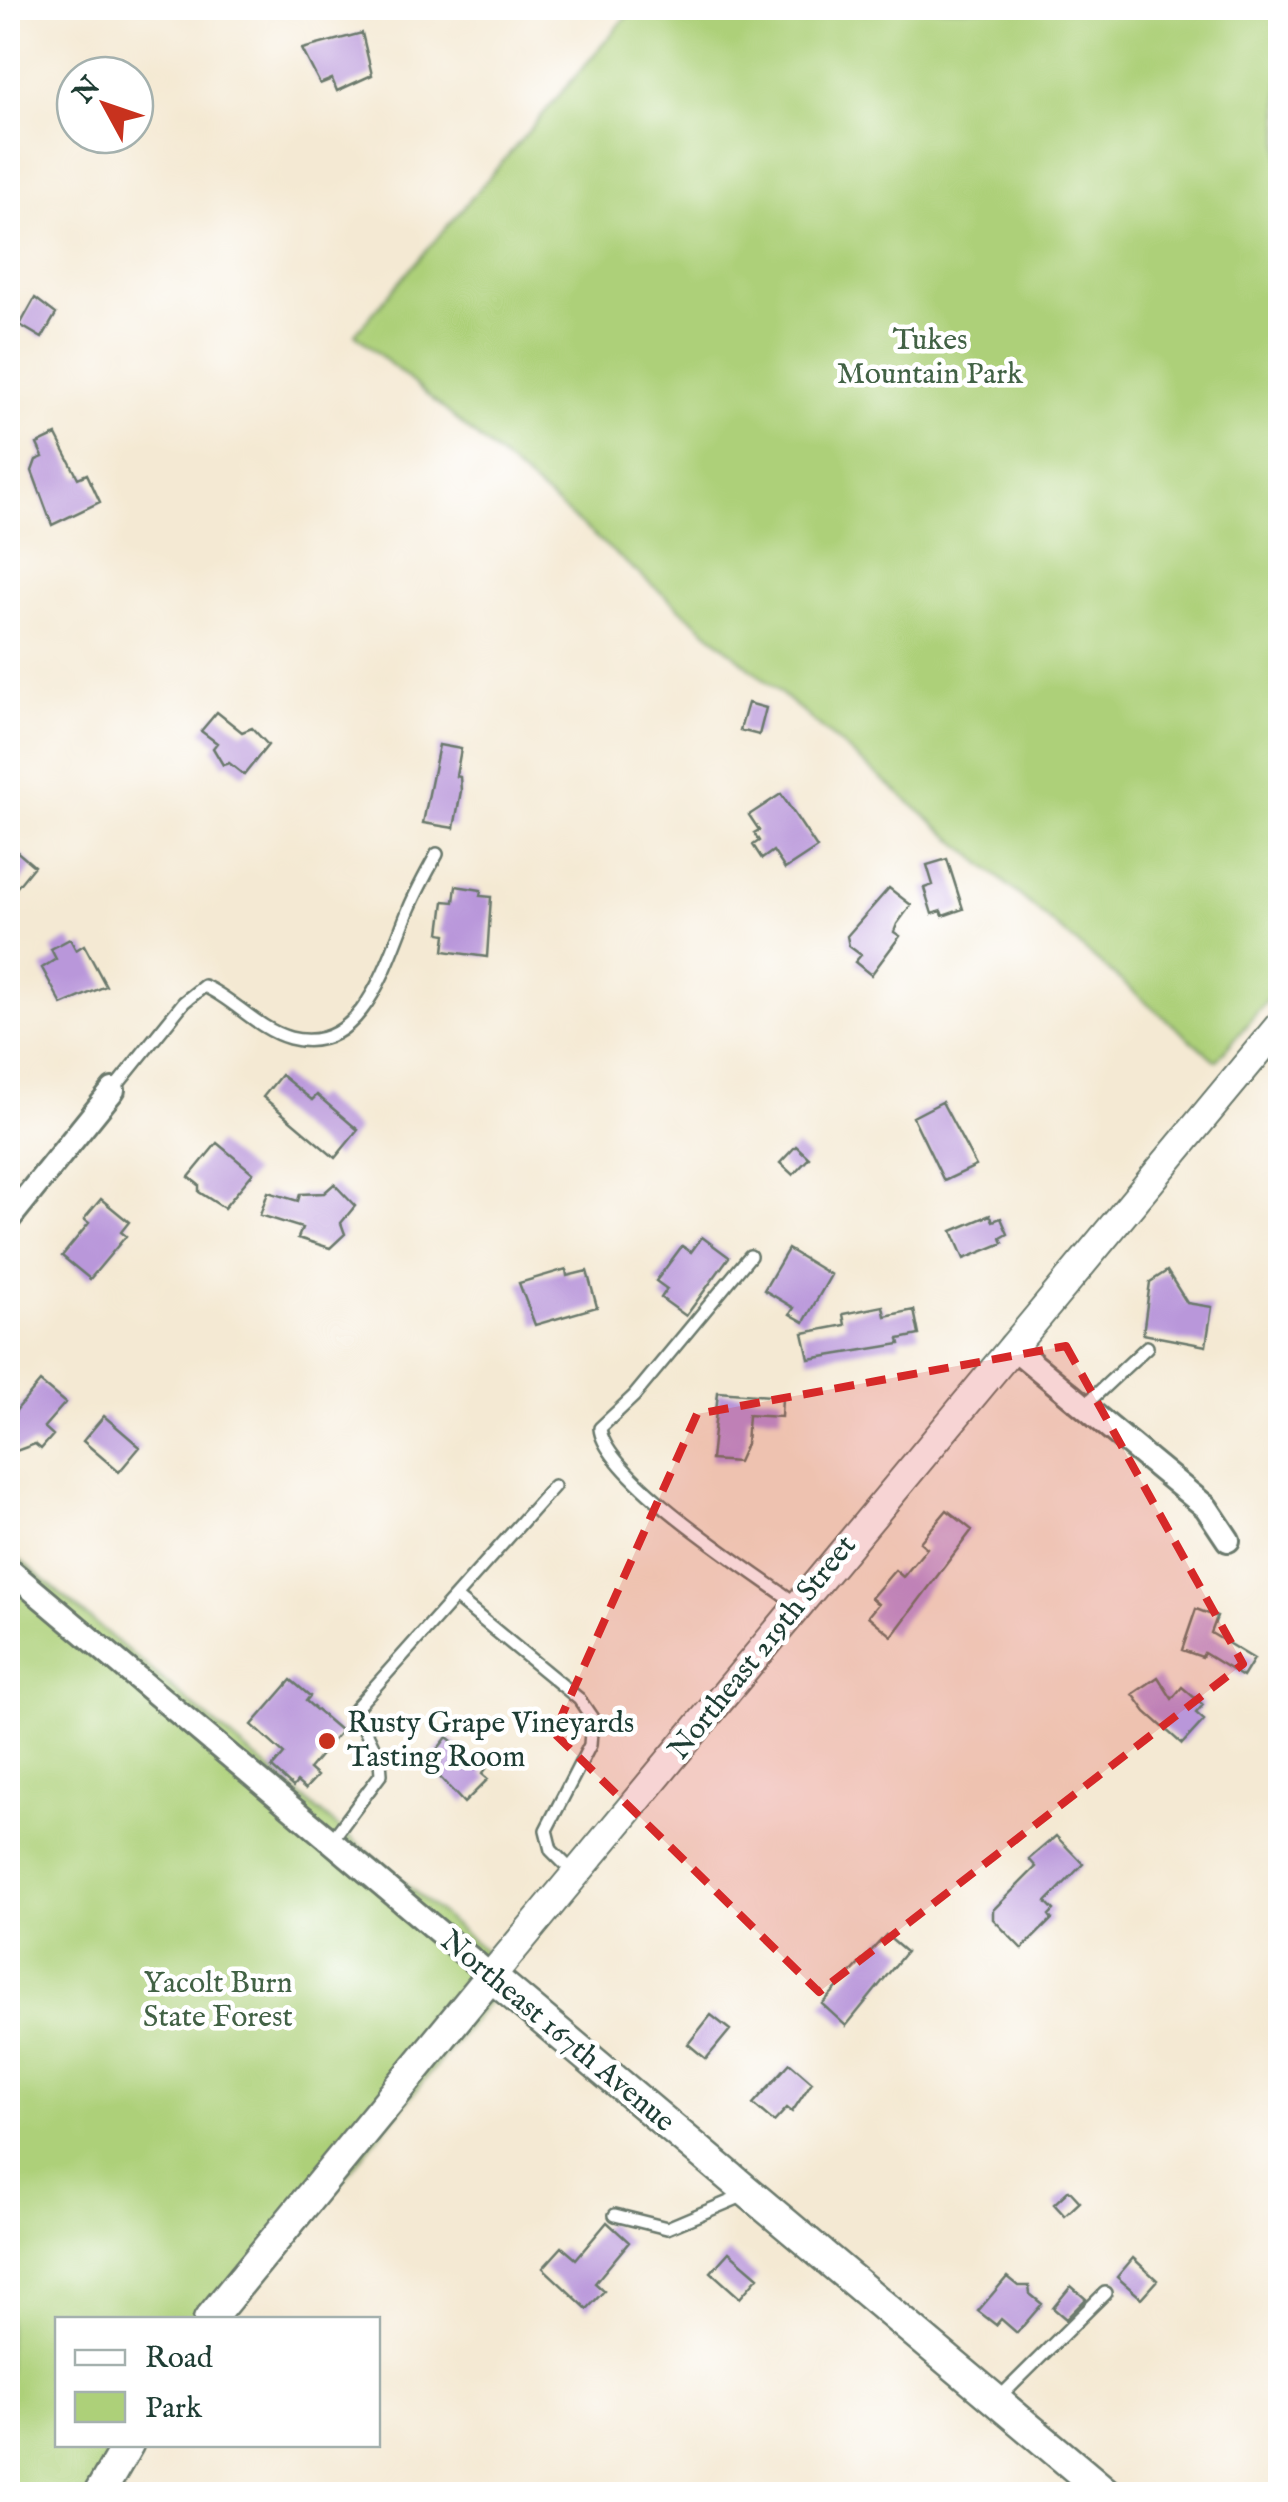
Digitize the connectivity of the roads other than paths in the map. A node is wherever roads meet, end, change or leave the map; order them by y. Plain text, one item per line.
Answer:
1 (437, 854) dead end
2 (1280, 1025) edge
3 (113, 1090) joint
4 (8, 1220) edge
5 (750, 1256) dead end
6 (1011, 1346) junction
7 (1147, 1348) dead end
8 (1084, 1406) junction
9 (554, 1486) dead end
10 (1228, 1540) dead end
11 (8, 1569) edge
12 (455, 1597) junction
13 (798, 1606) junction
14 (332, 1841) junction
15 (576, 1874) junction
16 (491, 1976) junction
17 (748, 2192) junction
18 (615, 2215) dead end
19 (1106, 2292) dead end
20 (211, 2317) edge
21 (996, 2400) junction
22 (126, 2447) edge
23 (99, 2494) edge
24 (1107, 2494) edge

1 - 3 lane
2 - 6 street, Northeast 219th Street
3 - 4 street
5 - 13 lane
6 - 8 street
6 - 13 street, Northeast 219th Street
7 - 8 lane
8 - 10 street
9 - 12 lane
11 - 14 street, Northeast 167th Avenue
12 - 14 lane
12 - 15 lane
13 - 15 street, Northeast 219th Street
14 - 16 street, Northeast 167th Avenue
15 - 16 street, Northeast 219th Street
16 - 17 main road, Northeast 167th Avenue
16 - 20 main road, Northeast 219th Street
17 - 18 lane
17 - 21 main road, Northeast 167th Avenue
19 - 21 lane
21 - 24 main road, Northeast 167th Avenue
22 - 23 main road

